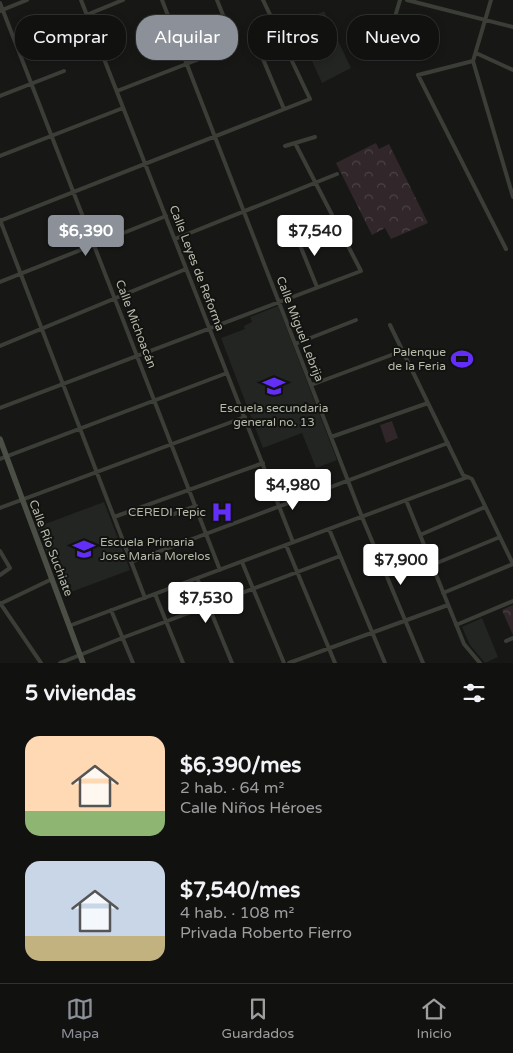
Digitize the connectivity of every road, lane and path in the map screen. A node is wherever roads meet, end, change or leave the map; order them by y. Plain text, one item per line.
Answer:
1 (27, 0) edge
2 (81, 0) edge
3 (123, 0) edge
4 (162, 0) edge
5 (217, 0) edge
6 (263, 0) edge
7 (400, 0) edge
8 (407, 0) edge
9 (491, 0) edge
10 (0, 2) edge
11 (1, 10) edge
12 (87, 15) joint
13 (396, 15) edge
14 (486, 20) junction
15 (513, 27) edge
16 (15, 42) edge
17 (476, 53) junction
18 (22, 60) edge
19 (105, 60) edge
20 (263, 60) edge
21 (473, 61) junction
22 (186, 63) junction
23 (513, 70) edge
24 (64, 71) dead end
25 (32, 84) junction
26 (117, 91) junction
27 (0, 96) edge
28 (123, 108) junction
29 (284, 109) junction
30 (52, 136) junction
31 (214, 136) junction
32 (315, 136) dead end
33 (295, 143) junction
34 (285, 146) dead end
35 (0, 156) edge
36 (145, 164) junction
37 (337, 174) dead end
38 (315, 183) junction
39 (74, 192) junction
40 (513, 197) edge
41 (244, 212) junction
42 (166, 216) junction
43 (0, 220) edge
44 (295, 233) dead end
45 (175, 239) junction
46 (94, 244) junction
47 (506, 249) dead end
48 (186, 269) junction
49 (21, 274) junction
50 (0, 282) edge
51 (317, 287) junction
52 (115, 298) junction
53 (278, 302) junction
54 (356, 320) dead end
55 (390, 325) dead end
56 (42, 328) junction
57 (210, 328) junction
58 (295, 344) junction
59 (0, 346) edge
60 (402, 351) junction
61 (137, 356) junction
62 (227, 373) junction
63 (62, 384) junction
64 (311, 385) junction
65 (155, 400) junction
66 (428, 403) junction
67 (0, 408) edge
68 (244, 417) junction
69 (79, 429) junction
70 (331, 437) junction
71 (0, 439) edge
72 (448, 443) junction
73 (172, 444) junction
74 (6, 456) junction
75 (0, 459) edge
76 (262, 464) junction
77 (96, 473) junction
78 (470, 478) junction
79 (348, 480) junction
80 (190, 490) junction
81 (22, 499) junction
82 (406, 500) junction
83 (196, 506) junction
84 (279, 506) junction
85 (0, 508) edge
86 (485, 508) junction
87 (171, 515) dead end
88 (114, 517) junction
89 (362, 517) junction
90 (329, 529) junction
91 (206, 533) junction
92 (420, 535) junction
93 (500, 537) junction
94 (293, 542) junction
95 (286, 545) junction
96 (0, 551) edge
97 (340, 556) junction
98 (131, 562) junction
99 (242, 562) junction
100 (513, 564) edge
101 (432, 565) junction
102 (220, 570) junction
103 (297, 572) junction
104 (0, 575) edge
105 (197, 578) junction
106 (53, 579) junction
107 (253, 588) junction
108 (444, 593) junction
109 (155, 594) junction
110 (145, 598) junction
111 (513, 600) edge
112 (0, 604) edge
113 (208, 605) junction
114 (448, 605) junction
115 (111, 610) junction
116 (405, 620) junction
117 (166, 621) junction
118 (456, 625) junction
119 (69, 626) junction
120 (372, 633) junction
121 (122, 638) junction
122 (513, 638) edge
123 (506, 641) dead end
124 (329, 649) junction
125 (80, 654) junction
126 (41, 663) edge
127 (60, 663) edge
128 (83, 663) edge
129 (132, 663) edge
130 (183, 663) edge
131 (232, 663) edge
132 (284, 663) edge
133 (290, 663) edge
134 (335, 663) edge
135 (385, 663) edge
136 (423, 663) edge
137 (480, 663) edge

1 - 11 street
2 - 12 street, Calle Leyes de Reforma
3 - 12 street
4 - 22 street, Calle Miguel Lebrija
5 - 22 street
6 - 29 street
7 - 13 street
8 - 14 street
9 - 14 street
10 - 11 street, Calle Michoacán
11 - 16 street, Calle Michoacán
14 - 15 street
14 - 17 street
17 - 21 street
17 - 23 street
18 - 25 street, Calle Michoacán
19 - 26 street, Calle Leyes de Reforma
20 - 29 street
21 - 40 street
21 - 47 street
22 - 26 street
22 - 31 street, Calle Miguel Lebrija
24 - 25 street
25 - 27 street
25 - 30 street, Calle Michoacán
26 - 28 street, Calle Leyes de Reforma
28 - 30 street
28 - 36 street, Calle Leyes de Reforma
29 - 31 street
30 - 35 street
30 - 39 street, Calle Michoacán
31 - 36 street
31 - 41 street, Calle Miguel Lebrija
32 - 33 street
33 - 34 street
33 - 38 street
36 - 39 street
36 - 42 street, Calle Leyes de Reforma
37 - 38 street
38 - 41 street
38 - 51 street
39 - 43 street
39 - 46 street, Calle Michoacán
41 - 45 street
41 - 53 street, Calle Miguel Lebrija
42 - 45 street, Calle Leyes de Reforma
42 - 46 street
43 - 49 street
44 - 51 street
45 - 48 street, Calle Leyes de Reforma
46 - 49 street
46 - 52 street, Calle Michoacán
48 - 52 street
48 - 57 street, Calle Leyes de Reforma
49 - 50 street
49 - 56 street
51 - 53 street
52 - 56 street
52 - 61 street, Calle Michoacán
53 - 57 street
53 - 58 street, Calle Miguel Lebrija
54 - 58 street
55 - 60 street
56 - 59 street
56 - 63 street
57 - 61 street
57 - 62 street, Calle Leyes de Reforma
58 - 64 street, Calle Miguel Lebrija
60 - 64 street
60 - 66 street
61 - 63 street
61 - 65 street, Calle Michoacán
62 - 65 street
62 - 68 street, Calle Leyes de Reforma
63 - 67 street
63 - 69 street
64 - 70 street, Calle Miguel Lebrija
65 - 69 street
65 - 73 street, Calle Michoacán
66 - 70 street
66 - 72 street
68 - 73 street
68 - 76 street, Calle Leyes de Reforma
69 - 74 street
69 - 77 street
70 - 79 street, Calle Miguel Lebrija
71 - 74 main road, Calle Río Suchiate
72 - 78 street
72 - 79 street
73 - 77 street
73 - 80 street, Calle Michoacán
74 - 75 street
74 - 81 main road, Calle Río Suchiate
76 - 80 street
76 - 84 street, Calle Leyes de Reforma
77 - 81 street
77 - 88 street
78 - 82 street
78 - 86 street
79 - 84 street
79 - 89 street, Calle Miguel Lebrija
80 - 83 street, Calle Michoacán
80 - 88 street
81 - 85 street
81 - 106 main road, Calle Río Suchiate
82 - 89 street
82 - 92 street
83 - 87 street
83 - 91 street, Calle Michoacán
84 - 91 street
84 - 94 street, Calle Leyes de Reforma
86 - 92 street
86 - 93 street
88 - 98 street
89 - 90 street
89 - 116 street, Calle Miguel Lebrija
90 - 94 street
90 - 97 street
91 - 98 street
91 - 102 street, Calle Michoacán
92 - 101 street
93 - 100 street
93 - 101 street
94 - 95 street
95 - 99 street
95 - 103 street
96 - 104 street
97 - 103 street
97 - 120 street
98 - 110 street
99 - 102 street
99 - 107 street
100 - 108 street
101 - 108 street
102 - 105 street
103 - 107 street
103 - 124 street
105 - 109 street
105 - 113 street
106 - 112 street
106 - 119 main road, Calle Río Suchiate
107 - 113 street
107 - 132 street
108 - 114 street
109 - 110 street
109 - 117 street
110 - 115 street
111 - 118 street
112 - 126 street
113 - 117 street
113 - 131 street
114 - 116 street
114 - 118 street
115 - 119 street
115 - 121 street
116 - 120 street
116 - 136 street, Calle Miguel Lebrija
117 - 121 street
117 - 130 street
118 - 137 street
119 - 125 main road, Calle Río Suchiate
120 - 124 street
120 - 135 street
121 - 125 street
121 - 129 street
122 - 123 street
124 - 133 street
124 - 134 street
125 - 127 street
125 - 128 main road, Calle Río Suchiate

